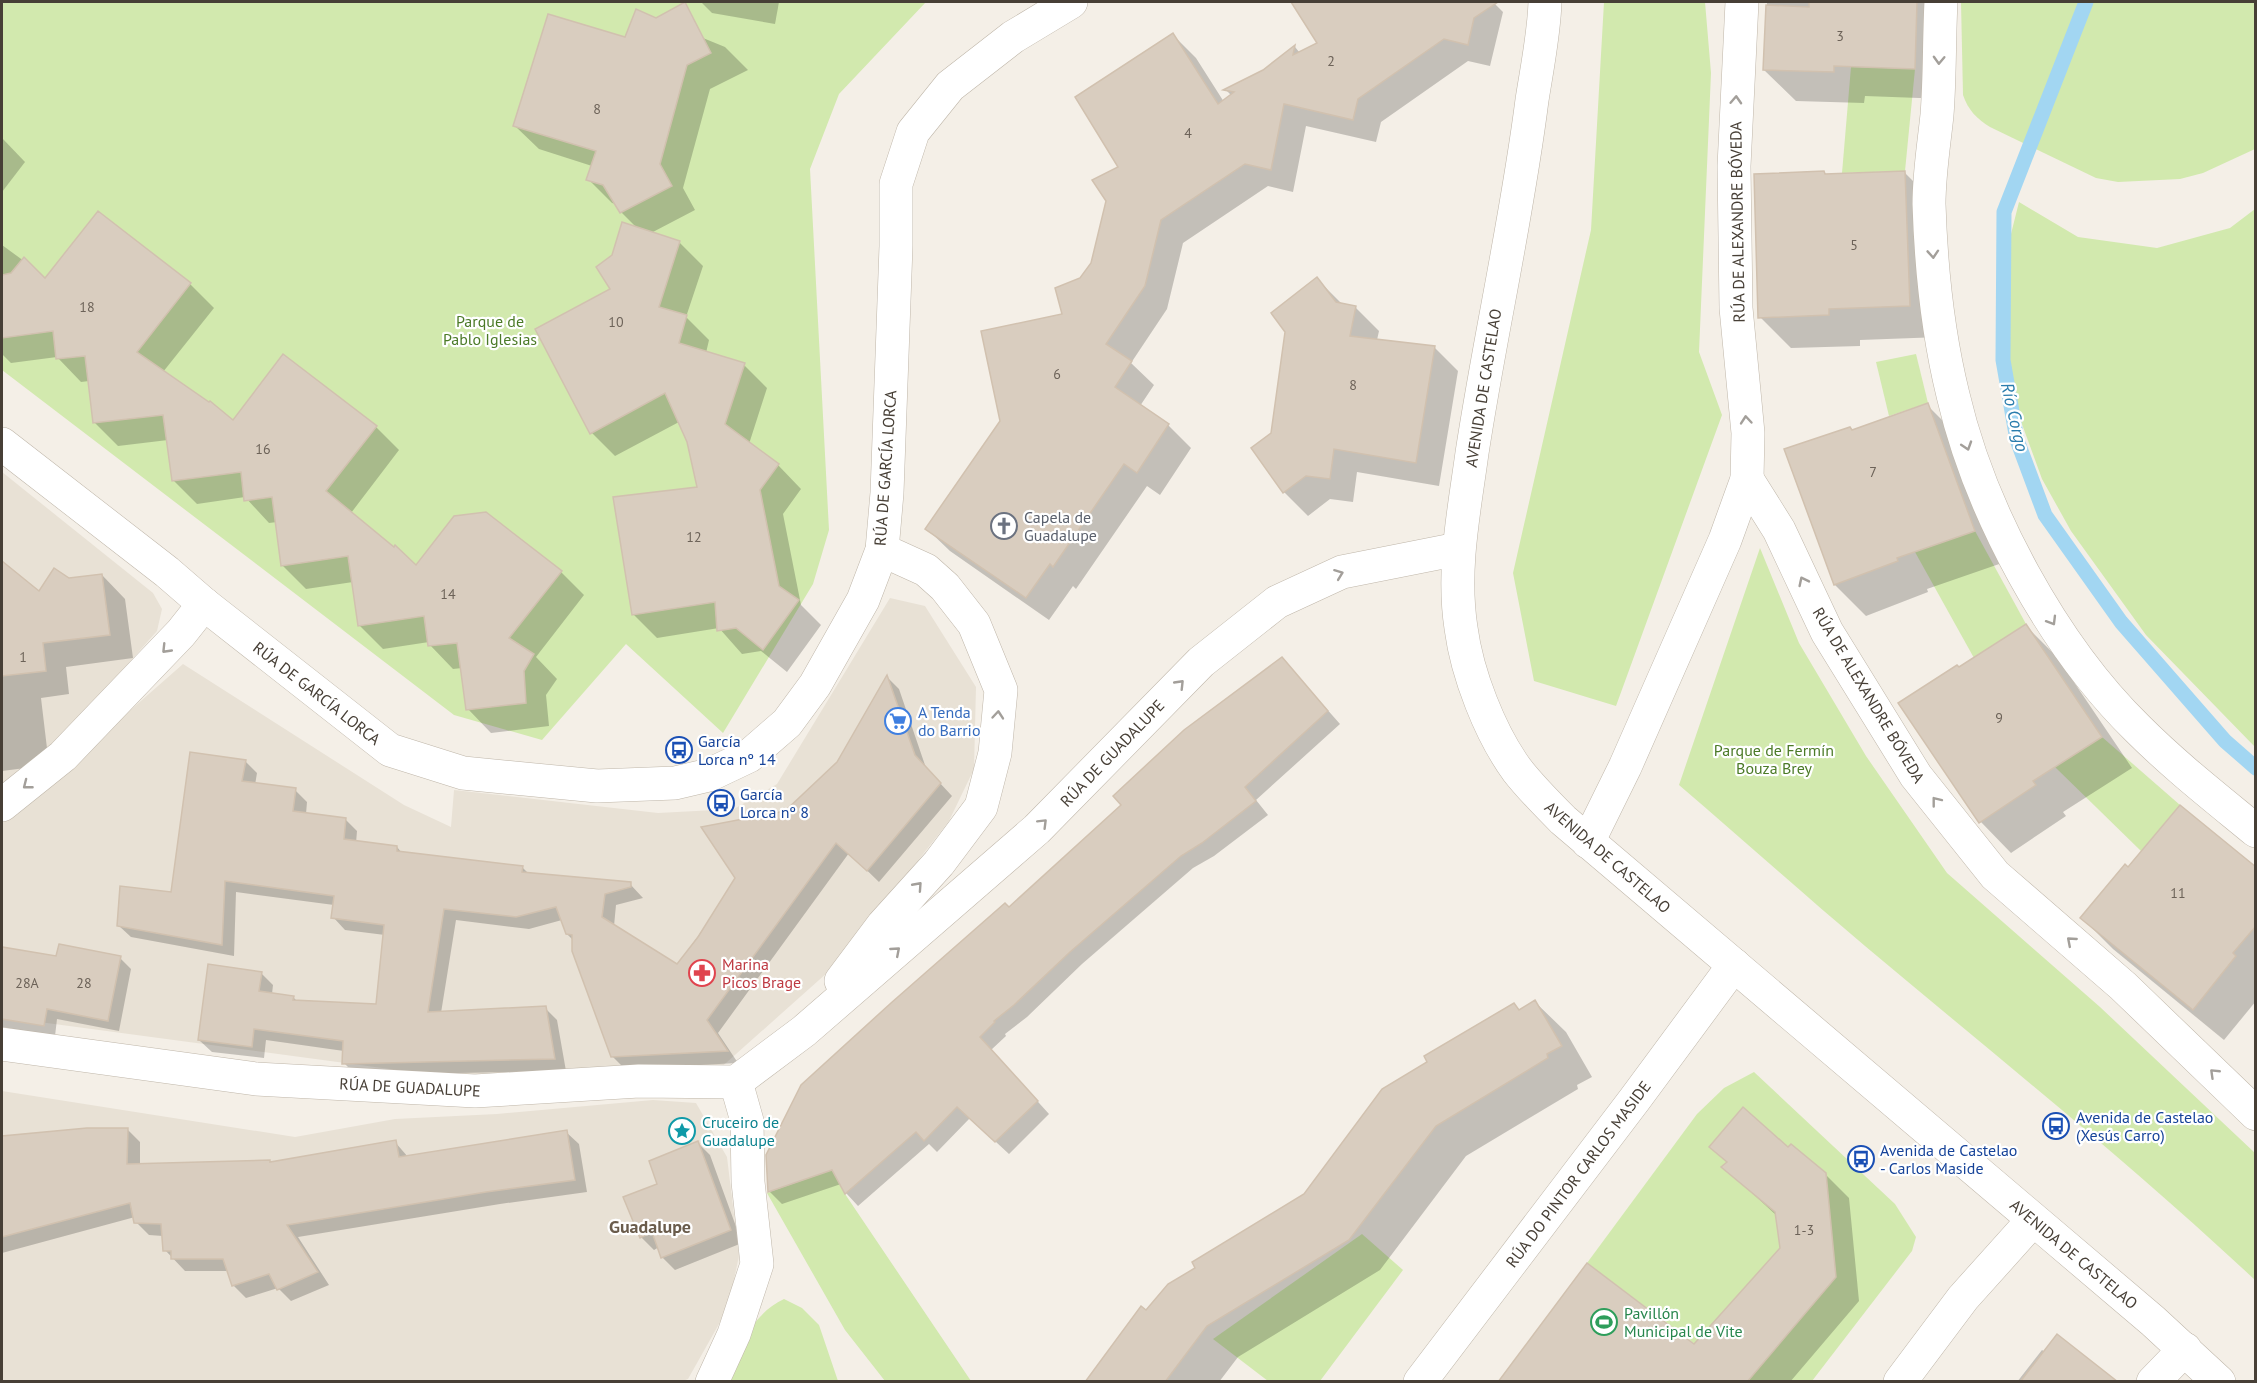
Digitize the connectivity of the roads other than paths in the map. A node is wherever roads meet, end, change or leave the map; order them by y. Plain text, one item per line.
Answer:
1 (1071, 2) edge
2 (1545, 2) edge
3 (1742, 2) edge
4 (1941, 2) edge
5 (2, 444) edge
6 (1746, 479) junction
7 (1458, 549) junction
8 (882, 550) junction
9 (204, 604) junction
10 (2, 805) edge
11 (2256, 831) edge
12 (1588, 842) junction
13 (1734, 964) junction
14 (804, 1031) junction
15 (2, 1044) edge
16 (736, 1082) junction
17 (2256, 1114) edge
18 (2033, 1220) junction
19 (2186, 1349) junction
20 (712, 1382) edge
21 (1420, 1382) edge
22 (1900, 1382) edge
23 (2152, 1382) edge
24 (2219, 1382) edge

1 - 8 street, RÚA DE GARCÍA LORCA
2 - 7 street, AVENIDA DE CASTELAO
6 -> 3 street, RÚA DE ALEXANDRE BÓVEDA
4 -> 11 street
5 - 9 street, RÚA DE GARCÍA LORCA
6 - 12 street, RÚA DE ALEXANDRE BÓVEDA
17 -> 6 street, RÚA DE ALEXANDRE BÓVEDA
7 - 12 street, AVENIDA DE CASTELAO
14 -> 7 street, RÚA DE GUADALUPE
8 - 9 street, RÚA DE GARCÍA LORCA
14 -> 8 street, RÚA DE GUADALUPE
9 -> 10 street
12 - 13 street, AVENIDA DE CASTELAO
13 - 18 street, AVENIDA DE CASTELAO
13 - 21 street, RÚA DO PINTOR CARLOS MASIDE
14 - 16 street, RÚA DE GUADALUPE
15 - 16 street, RÚA DE GUADALUPE
16 - 20 street
18 - 19 street, AVENIDA DE CASTELAO
18 - 22 street
19 - 23 street
19 - 24 street, AVENIDA DE CASTELAO

